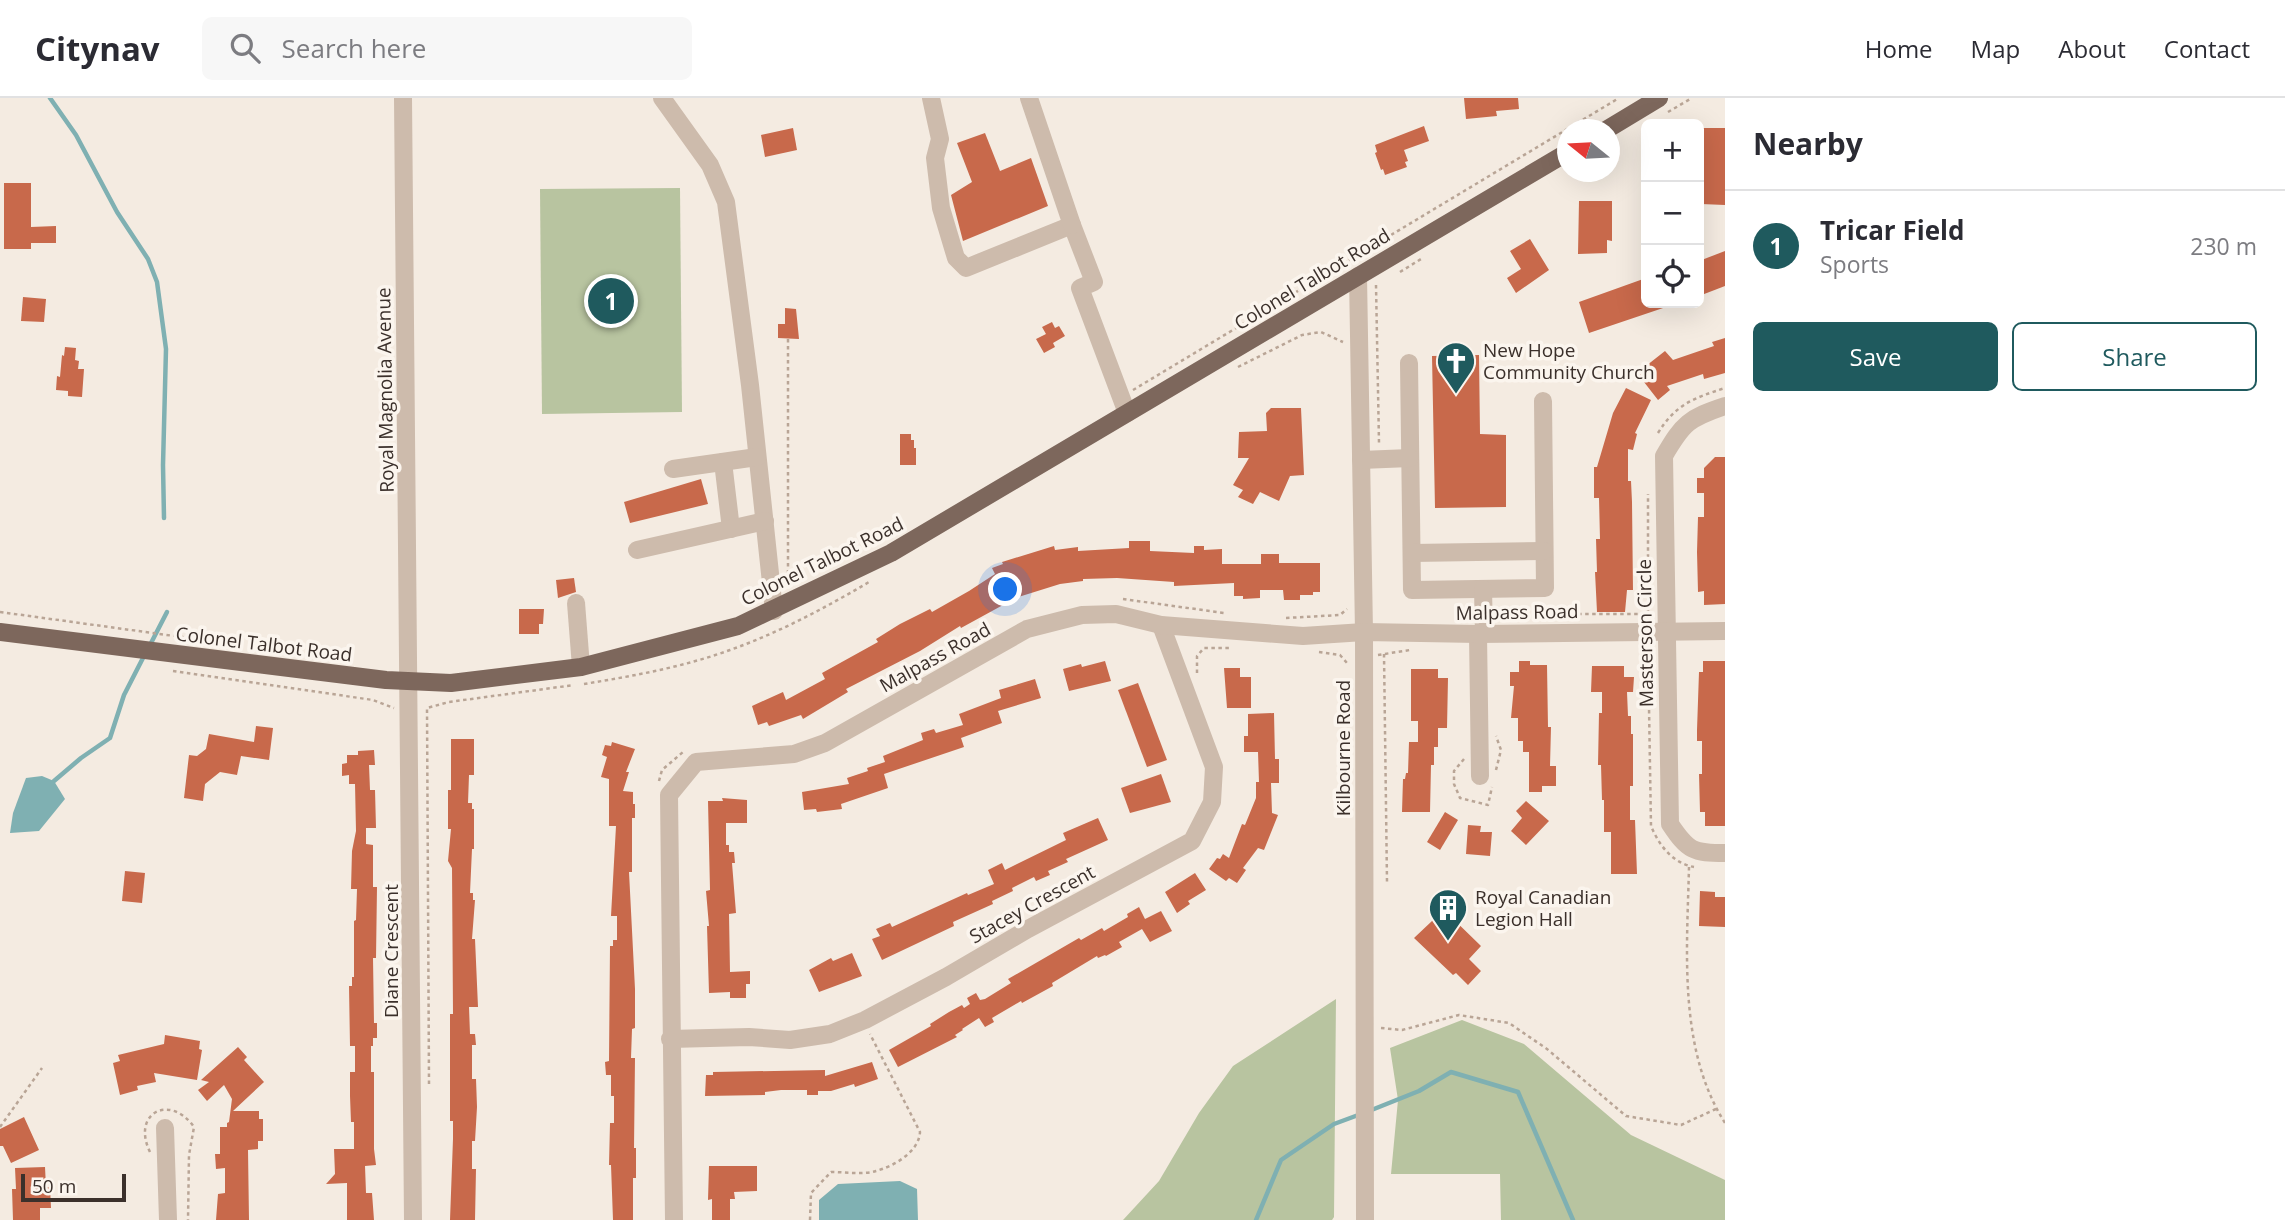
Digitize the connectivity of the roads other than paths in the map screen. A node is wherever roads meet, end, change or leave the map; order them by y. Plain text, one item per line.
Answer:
1 (403, 98) edge
2 (662, 98) edge
3 (931, 98) edge
4 (1029, 98) edge
5 (1659, 98) edge
6 (1620, 122) edge
7 (1557, 158) edge
8 (1072, 225) junction
9 (1358, 276) junction
10 (1409, 363) dead end
11 (1543, 401) dead end
12 (1124, 405) junction
13 (1725, 406) edge
14 (757, 457) junction
15 (1410, 458) junction
16 (1361, 460) junction
17 (723, 462) junction
18 (673, 469) dead end
19 (765, 521) junction
20 (731, 529) junction
21 (636, 550) dead end
22 (1544, 551) junction
23 (1412, 553) junction
24 (1483, 589) junction
25 (576, 603) dead end
26 (774, 611) junction
27 (1161, 625) junction
28 (1666, 631) junction
29 (1725, 631) edge
30 (0, 632) edge
31 (1364, 632) junction
32 (1481, 634) junction
33 (581, 667) junction
34 (410, 681) junction
35 (1490, 777) road end
36 (1725, 853) edge
37 (670, 1039) junction
38 (165, 1128) dead end
39 (168, 1220) edge
40 (414, 1220) edge
41 (674, 1220) edge
42 (1365, 1220) edge

1 - 34 street, Royal Magnolia Avenue
2 - 14 street
3 - 8 street
4 - 8 street
5 - 6 main road
7 - 9 main road, Colonel Talbot Road
8 - 12 street
9 - 12 main road, Colonel Talbot Road
9 - 16 street, Kilbourne Road
10 - 15 street
11 - 22 street
12 - 26 main road, Colonel Talbot Road
13 - 28 street, Masterson Circle
14 - 17 street
14 - 19 street
15 - 16 street
15 - 23 street
16 - 31 street, Kilbourne Road
17 - 18 street
17 - 20 street
19 - 20 street
19 - 26 street
20 - 21 street
22 - 23 street
22 - 24 street
23 - 24 street
24 - 32 street
25 - 33 street
26 - 33 main road, Colonel Talbot Road
27 - 31 street, Malpass Road
27 - 37 street, Malpass Road
27 - 37 street, Stacey Crescent
28 - 29 street, Malpass Road
28 - 32 street, Malpass Road
28 - 36 street, Masterson Circle
30 - 34 main road, Colonel Talbot Road
31 - 32 street, Malpass Road
31 - 42 street, Kilbourne Road
32 - 35 street
33 - 34 main road, Colonel Talbot Road
34 - 40 street, Diane Crescent
37 - 41 street, Malpass Road
38 - 39 street

